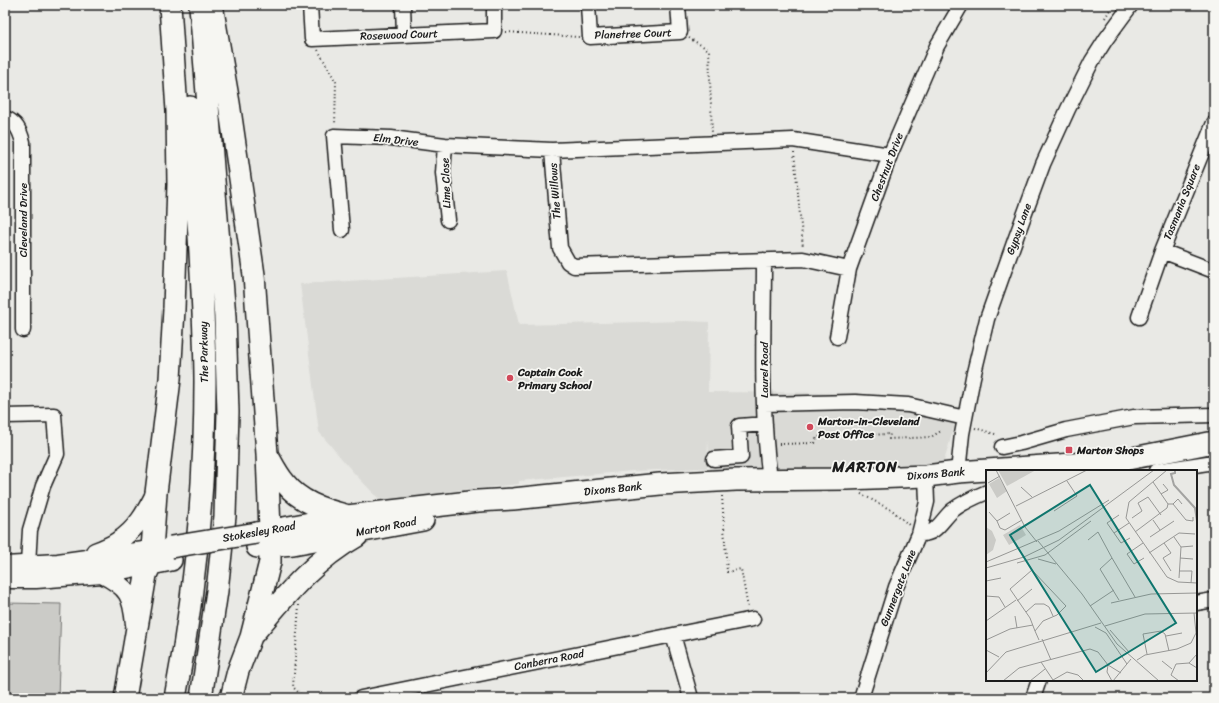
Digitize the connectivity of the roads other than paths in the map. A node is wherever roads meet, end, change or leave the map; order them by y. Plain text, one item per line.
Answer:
1 (170, 5) edge
2 (181, 5) edge
3 (200, 5) edge
4 (212, 5) edge
5 (310, 5) edge
6 (403, 5) edge
7 (494, 5) edge
8 (588, 5) edge
9 (678, 5) edge
10 (961, 5) edge
11 (1130, 5) edge
12 (404, 35) junction
13 (5, 118) edge
14 (1214, 123) edge
15 (445, 146) junction
16 (552, 150) junction
17 (890, 155) junction
18 (448, 220) dead end
19 (342, 230) dead end
20 (1162, 251) junction
21 (764, 260) junction
22 (849, 269) junction
23 (1214, 271) edge
24 (1139, 316) dead end
25 (23, 330) dead end
26 (837, 337) dead end
27 (764, 404) junction
28 (1214, 415) edge
29 (5, 416) edge
30 (965, 418) junction
31 (765, 424) junction
32 (1214, 442) edge
33 (1010, 448) road end
34 (267, 454) junction
35 (714, 459) dead end
36 (1214, 462) edge
37 (1162, 470) edge
38 (958, 472) junction
39 (926, 476) junction
40 (770, 479) junction
41 (986, 492) edge
42 (156, 493) junction
43 (513, 499) joint
44 (347, 516) junction
45 (393, 518) junction
46 (366, 530) junction
47 (919, 534) junction
48 (263, 539) junction
49 (161, 555) junction
50 (80, 560) junction
51 (28, 564) junction
52 (5, 566) edge
53 (102, 574) junction
54 (5, 579) edge
55 (1214, 600) edge
56 (1197, 603) edge
57 (752, 619) road end
58 (136, 635) junction
59 (673, 635) junction
60 (251, 637) junction
61 (1039, 681) edge
62 (125, 698) edge
63 (175, 698) edge
64 (201, 698) edge
65 (231, 698) edge
66 (361, 698) edge
67 (691, 698) edge
68 (861, 698) edge
69 (1033, 698) edge

1 - 42 highway
2 - 63 highway, The Parkway
3 - 64 highway, The Parkway
4 - 34 highway
5 - 12 street, Rosewood Court
6 - 12 street
7 - 12 street, Rosewood Court
8 - 9 street, Planetree Court
10 - 17 street, Chestnut Drive
11 - 30 street, Gypsy Lane
13 - 25 street, Cleveland Drive
14 - 20 street, Tasmania Square
15 - 16 street, Elm Drive
15 - 18 street, Lime Close
15 - 19 street, Elm Drive
16 - 17 street, The Willows
16 - 21 street, The Willows
17 - 22 street, Chestnut Drive
20 - 23 street, Tasmania Square
20 - 24 street
21 - 22 street, The Willows
21 - 27 street, Laurel Road
22 - 26 street, Chestnut Drive
27 - 30 street
27 - 31 street, Laurel Road
28 - 33 street
29 - 51 street
30 - 38 street, Gypsy Lane
31 - 35 street
31 - 40 street, Laurel Road
32 - 38 highway, Dixons Bank
34 - 44 highway
34 - 48 highway
36 - 37 street
38 - 39 highway, Dixons Bank
39 - 40 highway, Dixons Bank
39 - 47 street, Gunnergate Lane
40 - 43 highway, Dixons Bank
41 - 47 street
42 - 49 highway
42 - 50 main road
43 - 45 highway, Marton Road
44 - 45 highway, Stokesley Road
44 - 48 highway, Stokesley Road
45 - 46 highway, Marton Road
46 - 48 highway, Marton Road
46 - 60 highway
47 - 68 street, Gunnergate Lane
48 - 49 highway, Stokesley Road
48 - 60 highway
49 - 50 main road, Stokesley Road
49 - 53 main road, Stokesley Road
49 - 58 highway
50 - 51 main road, Stokesley Road
51 - 52 main road, Stokesley Road
53 - 54 main road, Stokesley Road
53 - 58 main road
55 - 56 street
57 - 59 street, Canberra Road
58 - 62 highway
59 - 66 street, Canberra Road
59 - 67 street
60 - 65 highway
61 - 69 street

